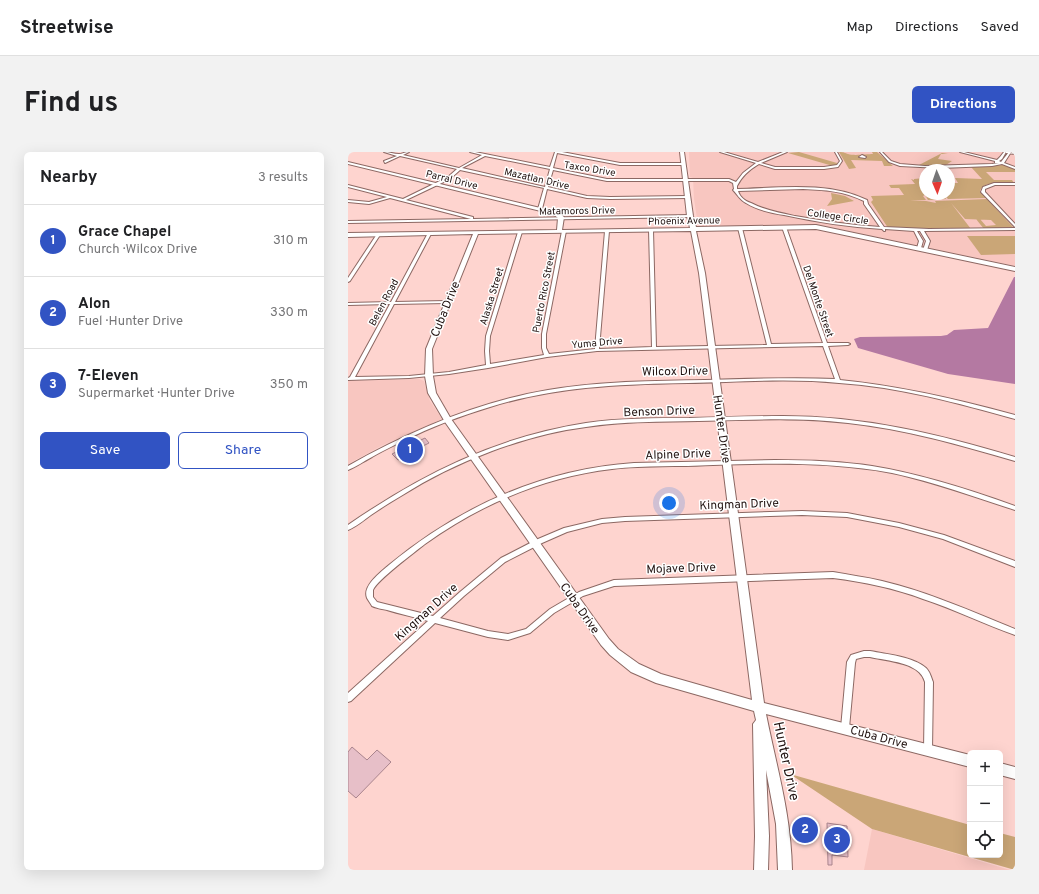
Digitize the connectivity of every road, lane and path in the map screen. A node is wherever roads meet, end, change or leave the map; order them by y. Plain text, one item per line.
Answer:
1 (385, 152) edge
2 (408, 152) edge
3 (471, 152) edge
4 (557, 152) edge
5 (682, 152) edge
6 (721, 152) edge
7 (729, 152) edge
8 (786, 152) edge
9 (836, 152) edge
10 (881, 152) edge
11 (961, 152) edge
12 (1004, 152) edge
13 (1010, 152) edge
14 (1015, 153) edge
15 (400, 155) junction
16 (484, 155) junction
17 (1001, 158) junction
18 (990, 159) junction
19 (997, 161) junction
20 (385, 162) dead end
21 (760, 162) junction
22 (348, 163) edge
23 (1002, 163) junction
24 (683, 164) junction
25 (976, 165) junction
26 (1015, 168) edge
27 (458, 169) junction
28 (551, 169) junction
29 (738, 179) junction
30 (685, 180) junction
31 (724, 180) junction
32 (436, 184) junction
33 (1015, 184) edge
34 (348, 186) edge
35 (734, 186) junction
36 (355, 188) junction
37 (546, 188) junction
38 (735, 190) junction
39 (349, 192) edge
40 (390, 197) junction
41 (688, 197) junction
42 (404, 200) junction
43 (348, 201) edge
44 (540, 209) junction
45 (553, 213) junction
46 (455, 214) junction
47 (461, 215) junction
48 (690, 216) junction
49 (561, 218) junction
50 (578, 218) junction
51 (541, 219) junction
52 (445, 220) junction
53 (464, 220) junction
54 (480, 220) junction
55 (348, 222) edge
56 (1015, 226) edge
57 (784, 227) junction
58 (740, 228) junction
59 (692, 229) junction
60 (1015, 229) edge
61 (651, 230) junction
62 (884, 230) junction
63 (561, 231) junction
64 (607, 231) junction
65 (915, 231) junction
66 (922, 231) junction
67 (520, 232) junction
68 (476, 233) junction
69 (429, 234) junction
70 (348, 235) edge
71 (378, 235) junction
72 (922, 249) junction
73 (1015, 269) edge
74 (348, 281) edge
75 (447, 302) junction
76 (392, 303) junction
77 (348, 304) edge
78 (825, 344) junction
79 (848, 344) dead end
80 (769, 345) junction
81 (712, 347) junction
82 (654, 348) junction
83 (597, 350) junction
84 (547, 356) junction
85 (488, 367) junction
86 (429, 376) junction
87 (350, 379) edge
88 (716, 380) junction
89 (838, 381) junction
90 (1015, 417) edge
91 (721, 419) junction
92 (448, 420) junction
93 (473, 456) junction
94 (1015, 459) edge
95 (727, 463) junction
96 (348, 468) edge
97 (503, 496) junction
98 (1015, 508) edge
99 (734, 516) junction
100 (348, 528) edge
101 (535, 543) junction
102 (1015, 564) edge
103 (743, 577) junction
104 (371, 588) joint
105 (573, 598) junction
106 (436, 619) junction
107 (1015, 632) edge
108 (348, 698) edge
109 (759, 707) junction
110 (845, 728) junction
111 (928, 750) junction
112 (967, 760) edge
113 (1003, 770) edge
114 (1015, 773) edge
115 (761, 870) edge
116 (785, 870) edge

1 - 15 street, Mazatlan Drive
2 - 15 street
3 - 16 street, Taxco Drive
4 - 24 street
4 - 28 street
5 - 24 street, Hunter Drive
6 - 21 street
7 - 21 street
8 - 21 street
9 - 21 street
10 - 25 street
11 - 18 street
12 - 17 street
13 - 14 street
13 - 23 street
15 - 20 street
15 - 27 street, Mazatlan Drive
16 - 27 street
16 - 28 street, Taxco Drive
17 - 18 street
17 - 19 street
18 - 19 street
19 - 23 street
19 - 25 street
21 - 29 street
22 - 32 street, Parral Drive
23 - 25 street
23 - 26 street
24 - 30 street, Hunter Drive
27 - 32 street
27 - 37 street, Mazatlan Drive
28 - 30 street, Taxco Drive
28 - 37 street
29 - 30 street
29 - 31 street
29 - 35 street
30 - 31 street
30 - 41 street, Hunter Drive
31 - 35 street
32 - 42 street
32 - 44 street, Parral Drive
33 - 56 street
34 - 36 street
35 - 38 street
36 - 39 street
36 - 40 street
37 - 41 street, Mazatlan Drive
37 - 44 street
38 - 62 street, College Circle
38 - 62 street
40 - 42 street
40 - 43 street
41 - 48 street, Hunter Drive
42 - 46 street
44 - 45 street, Parral Drive
45 - 49 street, Parral Drive
45 - 50 street, Parral Drive
45 - 51 street
46 - 47 street
46 - 52 street
47 - 53 street
47 - 54 street
48 - 50 street, Matamoros Drive
48 - 59 street, Hunter Drive
49 - 50 street, Matamoros Drive
49 - 51 street, Matamoros Drive
49 - 63 street, Puerto Rico Street
51 - 54 street, Matamoros Drive
52 - 53 street, Matamoros Drive
52 - 55 street, Matamoros Drive
53 - 54 street, Matamoros Drive
57 - 58 street, Phoenix Avenue
57 - 72 street, Phoenix Avenue
57 - 78 street, Del Monte Street
58 - 59 street, Phoenix Avenue
58 - 80 street
59 - 61 street, Phoenix Avenue
59 - 81 street, Hunter Drive
60 - 66 street, College Circle
61 - 64 street, Phoenix Avenue
61 - 82 street
62 - 65 street, College Circle
63 - 64 street, Phoenix Avenue
63 - 67 street, Phoenix Avenue
63 - 84 street, Puerto Rico Street
64 - 83 street
65 - 66 street, College Circle
65 - 72 street
66 - 72 street
67 - 68 street, Phoenix Avenue
67 - 85 street, Alaska Street
68 - 69 street, Phoenix Avenue
68 - 75 street, Cuba Drive
69 - 71 street, Phoenix Avenue
69 - 76 street, Belen Road
70 - 71 street, Phoenix Avenue
71 - 74 street
72 - 73 street, Phoenix Avenue
75 - 76 street
75 - 86 street, Cuba Drive
76 - 77 street
76 - 87 street, Belen Road
78 - 79 street, Yuma Drive
78 - 80 street, Yuma Drive
78 - 89 street, Del Monte Street
80 - 81 street, Yuma Drive
81 - 82 street, Yuma Drive
81 - 88 street, Hunter Drive
82 - 83 street, Yuma Drive
83 - 84 street, Yuma Drive
84 - 85 street, Yuma Drive
85 - 86 street, Yuma Drive
86 - 87 street, Yuma Drive
86 - 92 street, Cuba Drive
88 - 89 street, Wilcox Drive
88 - 91 street, Hunter Drive
88 - 92 street, Wilcox Drive
89 - 90 street, Wilcox Drive
91 - 93 street, Benson Drive
91 - 94 street, Benson Drive
91 - 95 street, Hunter Drive
92 - 93 street, Cuba Drive
92 - 96 street, Wilcox Drive
93 - 97 street, Cuba Drive
93 - 100 street, Benson Drive
95 - 97 street, Alpine Drive
95 - 98 street, Alpine Drive
95 - 99 street, Hunter Drive
97 - 101 street, Cuba Drive
97 - 104 street, Alpine Drive
99 - 101 street, Kingman Drive
99 - 102 street, Kingman Drive
99 - 103 street, Hunter Drive
101 - 105 street, Cuba Drive
101 - 106 street, Kingman Drive
103 - 105 street, Mojave Drive
103 - 107 street, Mojave Drive
103 - 109 street, Hunter Drive
104 - 106 street, Mojave Drive
105 - 106 street, Mojave Drive
105 - 109 street, Cuba Drive
106 - 108 street, Kingman Drive
109 - 110 street, Cuba Drive
109 - 115 street, Hunter Drive
109 - 116 street, Hunter Drive
110 - 111 street, Cuba Drive
110 - 111 street
111 - 112 street, Cuba Drive
113 - 114 street

